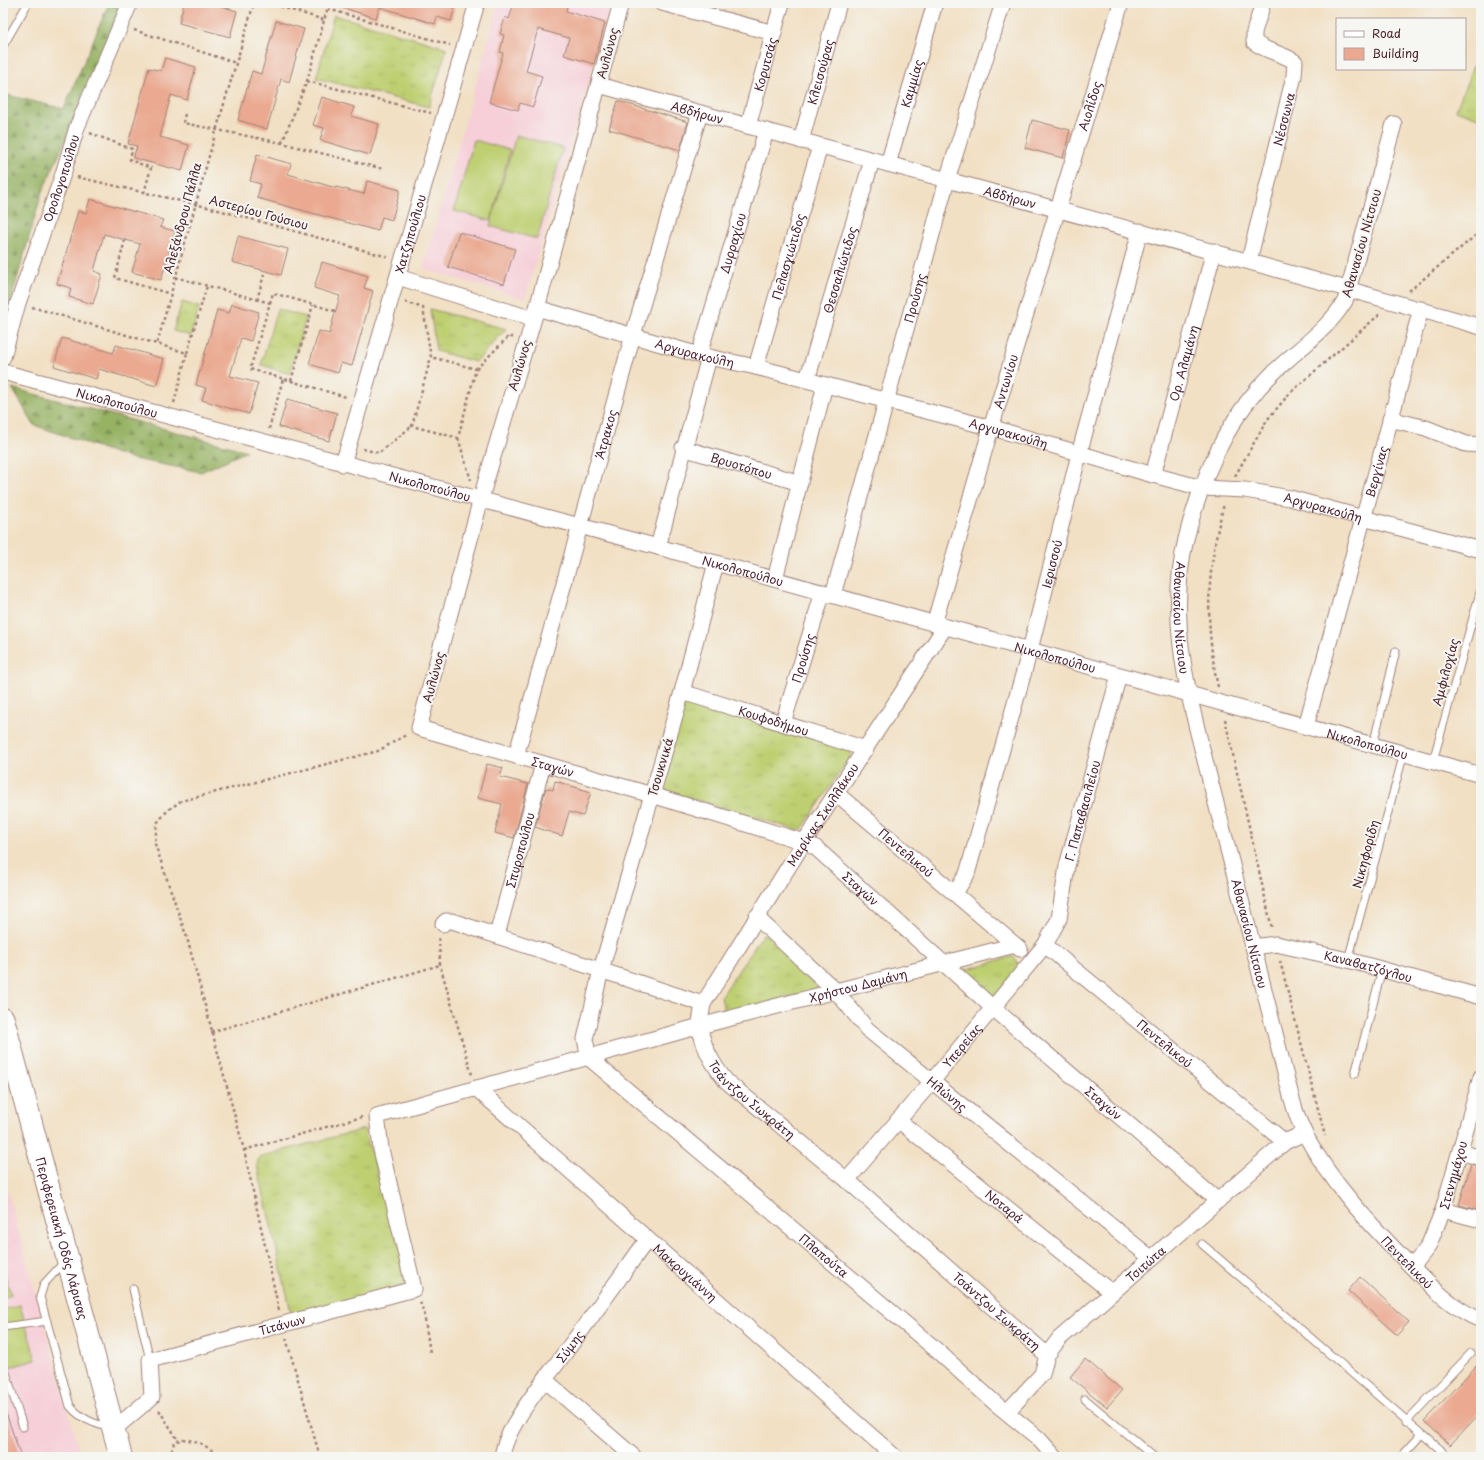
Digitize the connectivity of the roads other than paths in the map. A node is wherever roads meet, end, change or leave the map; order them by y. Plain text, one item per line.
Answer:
1 (28, 3) edge
2 (130, 3) edge
3 (477, 3) edge
4 (621, 3) edge
5 (662, 3) edge
6 (782, 3) edge
7 (839, 3) edge
8 (935, 3) edge
9 (1003, 3) edge
10 (1121, 3) edge
11 (1263, 3) edge
12 (774, 32) junction
13 (3, 46) edge
14 (599, 85) junction
15 (700, 113) junction
16 (1394, 124) dead end
17 (748, 126) junction
18 (766, 131) junction
19 (800, 141) junction
20 (820, 146) junction
21 (872, 160) junction
22 (888, 164) junction
23 (947, 180) junction
24 (1059, 210) junction
25 (1140, 231) junction
26 (1214, 251) junction
27 (1249, 261) junction
28 (398, 277) junction
29 (1349, 290) junction
30 (1421, 309) junction
31 (535, 314) junction
32 (1481, 327) edge
33 (633, 334) junction
34 (704, 356) junction
35 (3, 357) edge
36 (756, 367) junction
37 (3, 372) edge
38 (807, 380) junction
39 (826, 385) junction
40 (886, 400) junction
41 (1390, 419) junction
42 (991, 428) junction
43 (1481, 445) edge
44 (683, 448) junction
45 (1079, 454) junction
46 (343, 464) junction
47 (1153, 475) junction
48 (800, 483) junction
49 (1202, 488) junction
50 (481, 499) junction
51 (1363, 518) junction
52 (581, 526) junction
53 (658, 546) junction
54 (1481, 550) edge
55 (716, 563) junction
56 (775, 578) junction
57 (1481, 589) edge
58 (828, 594) junction
59 (940, 626) junction
60 (1030, 650) junction
61 (1396, 650) dead end
62 (1119, 675) junction
63 (682, 692) junction
64 (1188, 694) junction
65 (783, 723) junction
66 (1306, 726) junction
67 (419, 728) joint
68 (1373, 745) junction
69 (866, 749) junction
70 (1404, 753) junction
71 (516, 756) junction
72 (1433, 761) junction
73 (543, 764) junction
74 (1481, 775) edge
75 (836, 793) junction
76 (652, 795) junction
77 (804, 842) junction
78 (955, 893) junction
79 (756, 917) junction
80 (443, 924) road end
81 (497, 935) junction
82 (1015, 945) junction
83 (1045, 945) junction
84 (1253, 947) junction
85 (1032, 958) junction
86 (1348, 960) junction
87 (945, 963) junction
88 (1382, 969) junction
89 (601, 970) junction
90 (836, 991) junction
91 (1481, 997) edge
92 (703, 1004) junction
93 (992, 1007) junction
94 (3, 1019) edge
95 (700, 1026) junction
96 (589, 1058) junction
97 (1355, 1074) dead end
98 (1481, 1078) edge
99 (933, 1080) junction
100 (476, 1088) junction
101 (898, 1120) junction
102 (1304, 1133) junction
103 (1285, 1142) junction
104 (1460, 1152) junction
105 (1481, 1158) edge
106 (847, 1180) junction
107 (1218, 1201) junction
108 (1443, 1210) junction
109 (1481, 1220) edge
110 (648, 1240) junction
111 (1202, 1244) dead end
112 (68, 1258) junction
113 (1151, 1258) junction
114 (1412, 1267) junction
115 (133, 1289) dead end
116 (414, 1289) joint
117 (1111, 1292) junction
118 (1481, 1320) edge
119 (47, 1321) junction
120 (3, 1327) edge
121 (1471, 1353) dead end
122 (1048, 1355) junction
123 (150, 1360) junction
124 (3, 1363) edge
125 (545, 1380) junction
126 (1085, 1399) dead end
127 (1006, 1412) junction
128 (1406, 1422) junction
129 (23, 1427) dead end
130 (113, 1430) junction
131 (1421, 1435) junction
132 (121, 1457) edge
133 (502, 1457) edge
134 (634, 1457) edge
135 (895, 1457) edge
136 (1055, 1457) edge
137 (1154, 1457) edge
138 (1401, 1457) edge
139 (1449, 1457) edge

1 - 13 lane
2 - 35 street, Ορολογοπούλου
3 - 28 street, Χατζηπούλιου
4 - 14 street, Αυλώνος
5 - 12 street
6 - 12 street, Κορυτσάς
7 - 19 street, Κλεισούρας
8 - 22 street, Καμμίας
9 - 23 street, Προύσης
10 - 24 street, Αιολίδος
11 - 27 street, Νέσσωνα
12 - 17 street, Κορυτσάς
14 - 15 street, Αβδήρων
14 - 31 street, Αυλώνος
15 - 17 street, Αβδήρων
15 - 33 street, Άτρακος
16 - 29 street, Αθανασίου Νίτσιου
17 - 18 street, Αβδήρων
18 - 19 street, Αβδήρων
18 - 34 street, Δυρραχίου
19 - 20 street, Αβδήρων
20 - 21 street, Αβδήρων
20 - 36 street, Πελασγιώτιδος
21 - 22 street, Αβδήρων
21 - 38 street, Θεσσαλιώτιδος
22 - 23 street, Αβδήρων
23 - 24 street, Αβδήρων
23 - 40 street, Προύσης
24 - 25 street, Αβδήρων
24 - 42 street, Αντωνίου
25 - 26 street, Αβδήρων
25 - 45 street, Ιερισσού
26 - 27 street, Αβδήρων
26 - 47 street, Ορ. Αλαμάνη
27 - 29 street, Αβδήρων
28 - 31 street, Αργυρακούλη
28 - 46 street, Χατζηπούλιου
29 - 30 street, Αβδήρων
29 - 49 street, Αθανασίου Νίτσιου
30 - 32 street, Αβδήρων
30 - 41 street, Βεργίνας
31 - 33 street, Αργυρακούλη
31 - 50 street, Αυλώνος
33 - 34 street, Αργυρακούλη
33 - 52 street, Άτρακος
34 - 36 street, Αργυρακούλη
34 - 44 street, Δυρραχίου
36 - 38 street, Αργυρακούλη
37 - 46 street, Νικολοπούλου
38 - 39 street, Αργυρακούλη
39 - 40 street, Αργυρακούλη
39 - 48 street
40 - 42 street, Αργυρακούλη
40 - 58 street, Προύσης
41 - 43 street
41 - 51 street, Βεργίνας
42 - 45 street, Αργυρακούλη
42 - 59 street, Αντωνίου
44 - 48 street, Βρυοτόπου
44 - 53 street, Δυρραχίου
45 - 47 street, Αργυρακούλη
45 - 60 street, Ιερισσού
46 - 50 street, Νικολοπούλου
47 - 49 street, Αργυρακούλη
48 - 56 street
49 - 51 street, Αργυρακούλη
49 - 64 street, Αθανασίου Νίτσιου
50 - 52 street, Νικολοπούλου
50 - 67 street, Αυλώνος
51 - 54 street, Αργυρακούλη
51 - 66 street, Βεργίνας
52 - 53 street, Νικολοπούλου
52 - 71 street, Άτρακος
53 - 55 street, Νικολοπούλου
55 - 56 street, Νικολοπούλου
55 - 63 street, Τσουκνικά
56 - 58 street, Νικολοπούλου
57 - 72 lane, Αμφιλοχίας
58 - 59 street, Νικολοπούλου
58 - 65 street, Προύσης
59 - 60 street, Νικολοπούλου
59 - 69 street, Μαρίκας Σκυλλάκου
60 - 62 street, Νικολοπούλου
60 - 78 street, Ιερισσού
61 - 68 lane
62 - 64 street, Νικολοπούλου
62 - 83 street, Γ. Παπαβασιλείου
63 - 65 street, Κουφοδήμου
63 - 76 street, Τσουκνικά
64 - 66 street, Νικολοπούλου
64 - 84 street, Αθανασίου Νίτσιου
65 - 69 street, Κουφοδήμου
66 - 68 street, Νικολοπούλου
67 - 71 street, Σταγών
68 - 70 street, Νικολοπούλου
69 - 75 street, Μαρίκας Σκυλλάκου
70 - 72 street, Νικολοπούλου
70 - 86 lane, Νικηφορίδη
71 - 73 street, Σταγών
72 - 74 street, Νικολοπούλου
73 - 76 street, Σταγών
73 - 81 street, Σπυροπούλου
75 - 77 street, Μαρίκας Σκυλλάκου
75 - 78 street, Πεντελικού
76 - 77 street, Σταγών
76 - 89 street, Τσουκνικά
77 - 79 street, Μαρίκας Σκυλλάκου
77 - 87 street, Σταγών
78 - 82 street, Πεντελικού
79 - 90 street, Ηλώνης
79 - 92 street, Μαρίκας Σκυλλάκου
80 - 81 street
81 - 89 street
82 - 85 street, Πεντελικού
82 - 87 street, Χρήστου Δαμάνη
83 - 85 street, Υπερείας
83 - 103 street, Πεντελικού
84 - 86 street, Καναβατζόγλου
84 - 102 street, Αθανασίου Νίτσιου
85 - 93 street, Υπερείας
86 - 88 street, Καναβατζόγλου
87 - 90 street, Χρήστου Δαμάνη
87 - 93 street, Σταγών
88 - 91 street, Καναβατζόγλου
88 - 97 lane
89 - 92 street
89 - 96 street, Τσουκνικά
90 - 95 street, Χρήστου Δαμάνη
90 - 99 street, Ηλώνης
92 - 95 street, Τσάντζου Σωκράτη
93 - 99 street, Υπερείας
93 - 107 street, Σταγών
94 - 112 highway, Περιφερειακή Οδός Λάρισας
95 - 96 street, Χρήστου Δαμάνη
95 - 106 street, Τσάντζου Σωκράτη
96 - 100 street, Χρήστου Δαμάνη
96 - 127 street, Πλαπούτα
98 - 104 street, Στενημάχου
99 - 101 street, Υπερείας
99 - 113 street, Ηλώνης
100 - 110 street, Μακρυγιάννη
100 - 116 street, Χρήστου Δαμάνη
101 - 106 street, Υπερείας
101 - 117 street, Νοταρά
102 - 103 street, Τσιτώτα
102 - 114 street, Πεντελικού
103 - 107 street, Τσιτώτα
104 - 105 street
104 - 108 street, Στενημάχου
106 - 122 street, Τσάντζου Σωκράτη
107 - 113 street, Τσιτώτα
108 - 109 street
108 - 114 street, Στενημάχου
110 - 125 street, Σύμης
110 - 135 street, Μακρυγιάννη
111 - 128 lane
112 - 119 lane
112 - 130 highway, Περιφερειακή Οδός Λάρισας
113 - 117 street, Τσιτώτα
114 - 118 street, Πεντελικού
115 - 123 lane
116 - 123 street, Τιτάνων
117 - 122 street, Τσιτώτα
119 - 120 lane
119 - 130 lane
121 - 128 lane
122 - 127 street, Τσιτώτα
123 - 130 street
124 - 129 lane
125 - 133 street, Σύμης
125 - 134 street
126 - 137 lane
127 - 136 street, Πλαπούτα
128 - 131 lane
130 - 132 highway, Περιφερειακή Οδός Λάρισας
131 - 138 lane
131 - 139 lane

